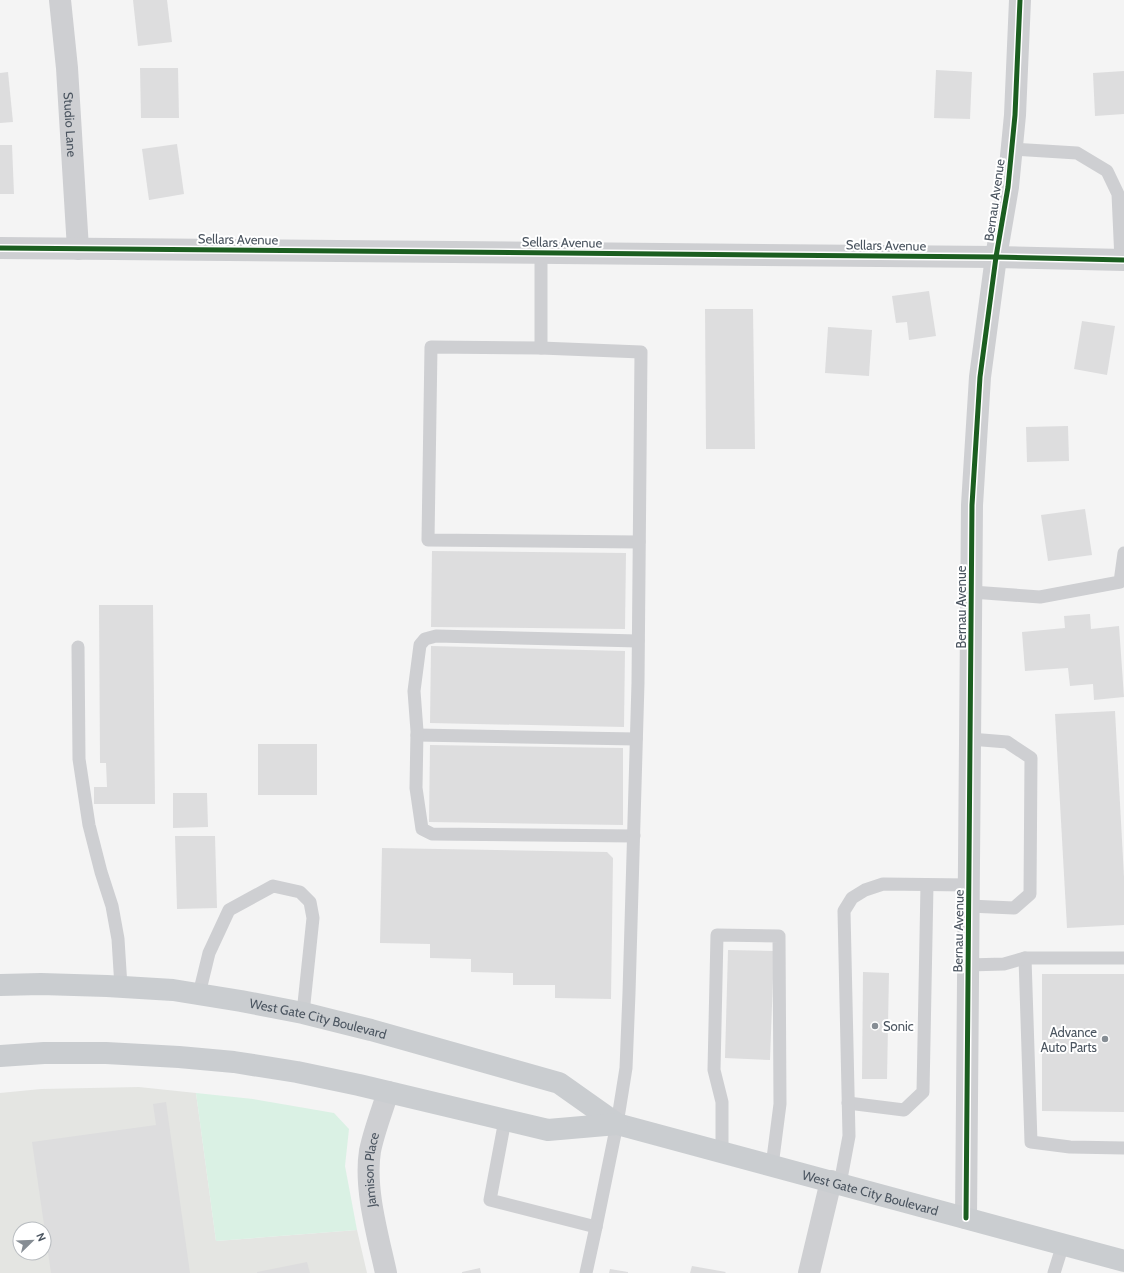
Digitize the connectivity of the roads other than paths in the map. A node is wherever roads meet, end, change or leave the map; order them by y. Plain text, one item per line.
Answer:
1 (60, 0) edge
2 (1020, 0) edge
3 (1012, 150) junction
4 (0, 248) edge
5 (78, 249) junction
6 (541, 253) junction
7 (996, 257) junction
8 (1122, 260) edge
9 (541, 348) junction
10 (639, 542) junction
11 (1124, 552) edge
12 (972, 592) junction
13 (638, 641) junction
14 (78, 647) dead end
15 (417, 735) junction
16 (636, 739) junction
17 (970, 739) junction
18 (634, 836) junction
19 (927, 885) junction
20 (969, 896) junction
21 (1025, 958) junction
22 (1124, 958) edge
23 (968, 965) junction
24 (0, 985) edge
25 (121, 987) junction
26 (199, 994) junction
27 (303, 1013) junction
28 (0, 1056) edge
29 (388, 1092) junction
30 (848, 1103) junction
31 (505, 1120) junction
32 (617, 1124) junction
33 (1124, 1148) edge
34 (722, 1152) junction
35 (772, 1166) junction
36 (835, 1183) junction
37 (966, 1218) junction
38 (596, 1227) junction
39 (1063, 1244) junction
40 (1124, 1261) edge
41 (386, 1273) edge
42 (586, 1273) edge
43 (809, 1273) edge
44 (1054, 1273) edge

1 - 5 street, Studio Lane
2 - 3 street, Bernau Avenue
3 - 7 street, Bernau Avenue
3 - 8 lane
4 - 5 street, Sellars Avenue
5 - 6 street, Sellars Avenue
6 - 7 street, Sellars Avenue
6 - 9 lane
7 - 8 street, Sellars Avenue
7 - 12 street, Bernau Avenue
9 - 10 lane
9 - 10 lane
10 - 13 lane
11 - 12 lane
12 - 17 street, Bernau Avenue
13 - 15 lane
13 - 16 lane
14 - 25 lane
15 - 16 lane
15 - 18 lane
16 - 18 lane
17 - 20 street, Bernau Avenue
17 - 20 lane
18 - 32 lane
19 - 20 lane
19 - 30 lane
19 - 30 lane
20 - 23 street, Bernau Avenue
21 - 22 lane
21 - 23 lane
21 - 33 lane
23 - 37 street, Bernau Avenue
24 - 25 main road, West Gate City Boulevard
25 - 26 main road, West Gate City Boulevard
26 - 27 main road, West Gate City Boulevard
26 - 27 lane
27 - 32 main road, West Gate City Boulevard
28 - 29 main road, West Gate City Boulevard
29 - 31 main road, West Gate City Boulevard
29 - 41 street, Jamison Place
30 - 36 lane
31 - 32 main road, West Gate City Boulevard
31 - 38 lane
32 - 34 main road, West Gate City Boulevard
32 - 38 lane
34 - 35 main road, West Gate City Boulevard
34 - 35 lane
35 - 36 main road, West Gate City Boulevard
36 - 37 main road, West Gate City Boulevard
36 - 43 street
37 - 39 main road, West Gate City Boulevard
38 - 42 lane
39 - 40 main road, West Gate City Boulevard
39 - 44 lane

